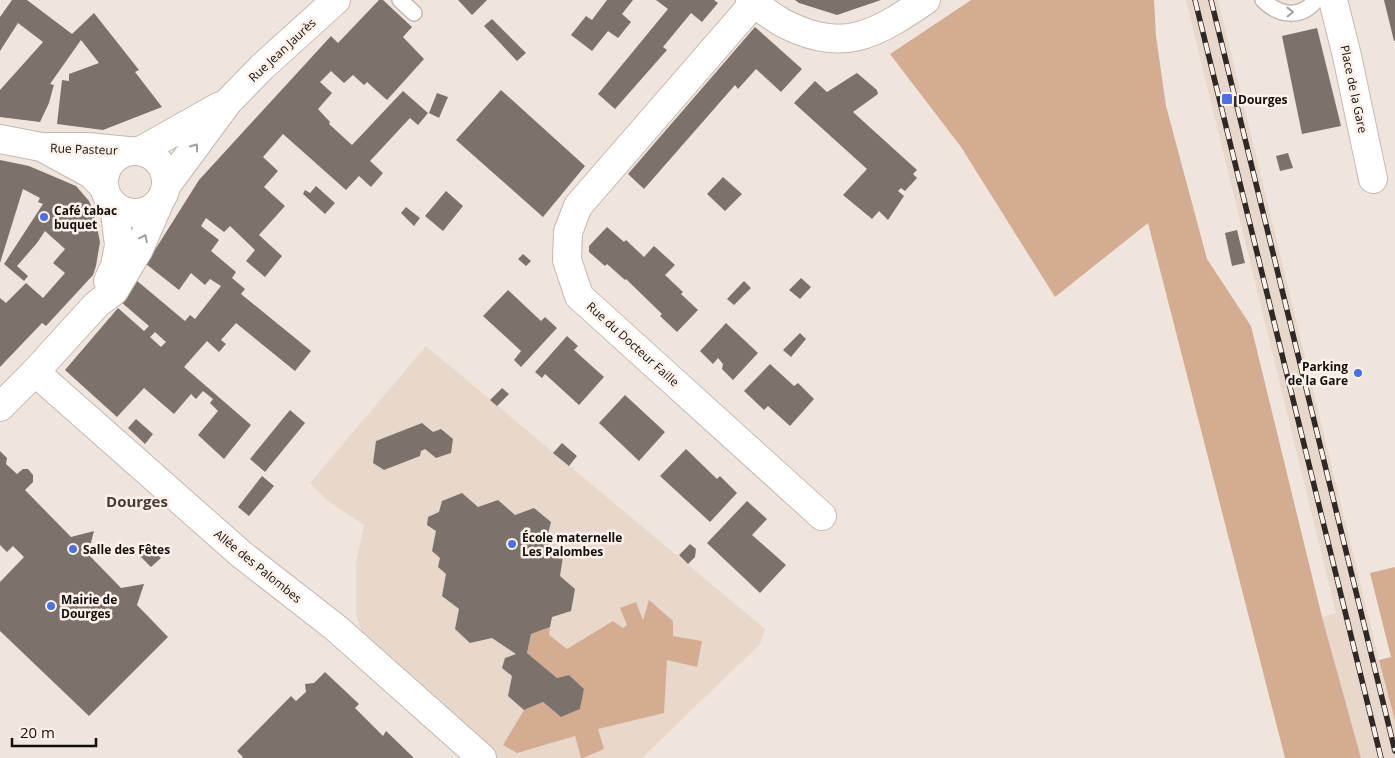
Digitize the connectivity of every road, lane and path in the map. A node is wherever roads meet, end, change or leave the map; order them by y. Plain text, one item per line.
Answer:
1 (336, 0) edge
2 (400, 0) edge
3 (926, 0) edge
4 (1263, 0) edge
5 (1316, 0) edge
6 (1333, 0) edge
7 (752, 1) edge
8 (414, 13) dead end
9 (228, 102) junction
10 (0, 139) edge
11 (41, 148) junction
12 (134, 151) junction
13 (1374, 179) dead end
14 (162, 194) junction
15 (109, 196) junction
16 (96, 305) junction
17 (35, 372) junction
18 (0, 407) edge
19 (822, 516) dead end
20 (482, 758) edge

1 - 9 street, Rue Jean Jaurès
2 - 8 lane
3 - 7 street
4 -> 5 lane
6 - 13 street, Place de la Gare
7 - 19 street, Rue du Docteur Faille
9 - 12 street, Rue Jean Jaurès
14 -> 9 street, Rue Jean Jaurès
10 - 11 street, Rue Pasteur
11 - 12 street, Rue Pasteur
11 - 15 street, Rue Pasteur
12 - 14 street
12 - 15 street
14 - 15 street
16 -> 14 street
15 - 16 street
16 - 17 street
17 - 18 street
17 - 20 street, Allée des Palombes

